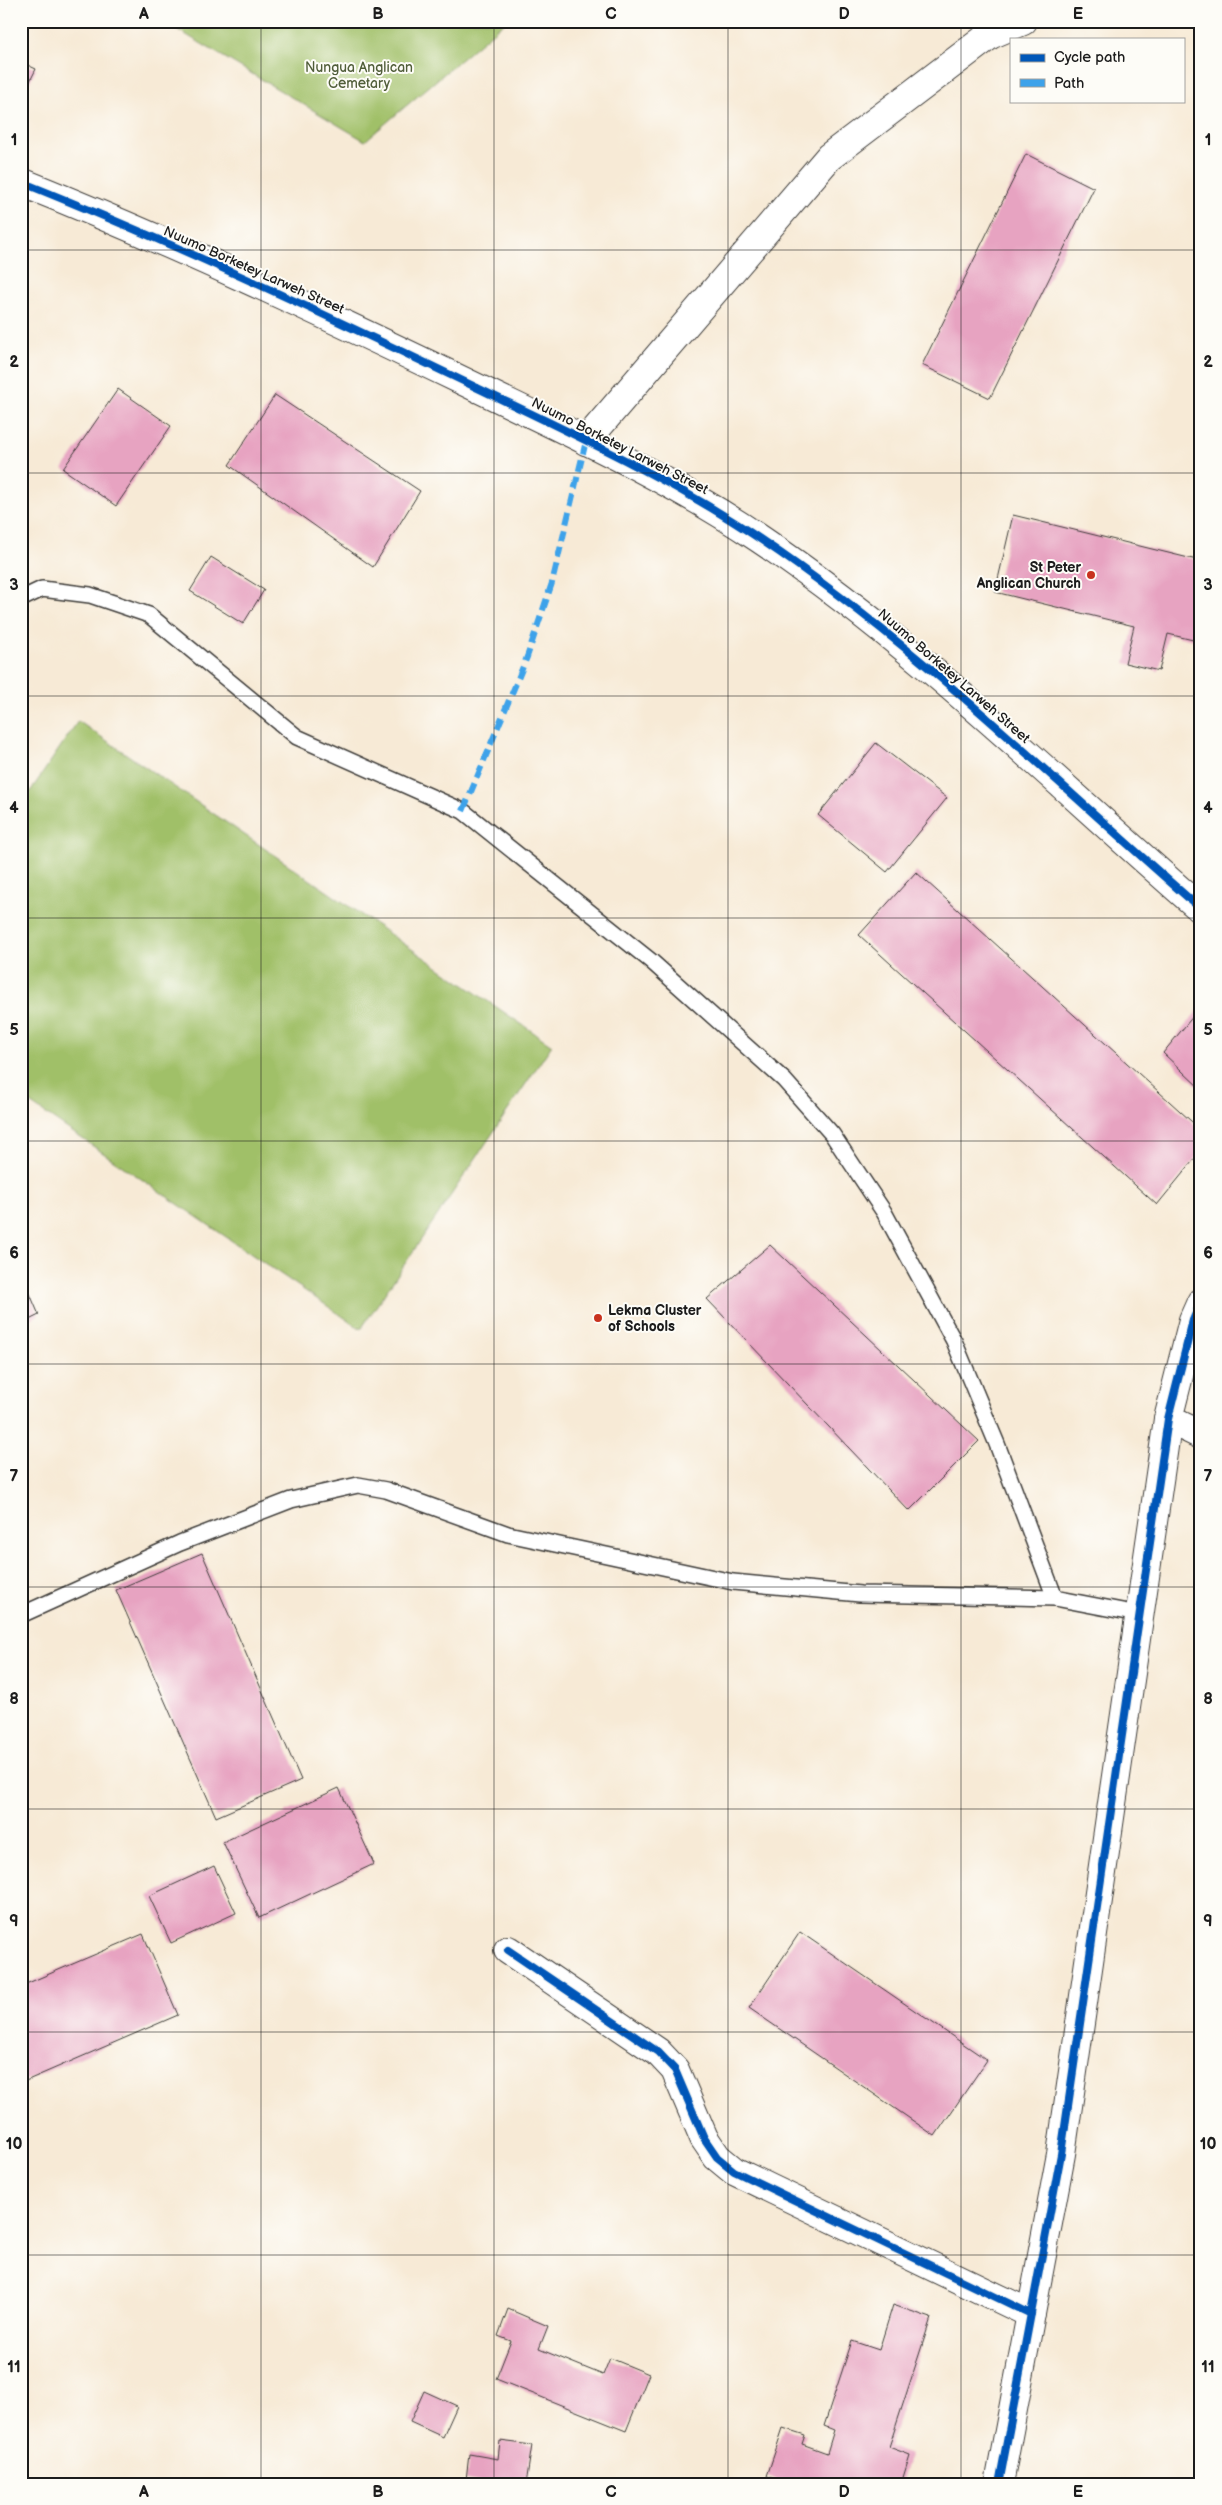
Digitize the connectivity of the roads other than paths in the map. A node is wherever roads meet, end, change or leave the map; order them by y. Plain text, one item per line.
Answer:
1 (1023, 21) edge
2 (21, 182) edge
3 (586, 440) junction
4 (21, 599) edge
5 (1201, 909) edge
6 (1201, 1302) edge
7 (1168, 1419) junction
8 (1201, 1435) edge
9 (1055, 1598) junction
10 (1138, 1614) junction
11 (21, 1615) edge
12 (508, 1950) dead end
13 (1031, 2314) junction
14 (999, 2484) edge

1 - 3 street
2 - 3 street, Nuumo Borketey Larweh Street
3 - 5 street, Nuumo Borketey Larweh Street
4 - 9 lane
6 - 7 street
7 - 8 street
7 - 10 street
9 - 10 lane
9 - 11 lane
10 - 13 street
12 - 13 street
13 - 14 street

